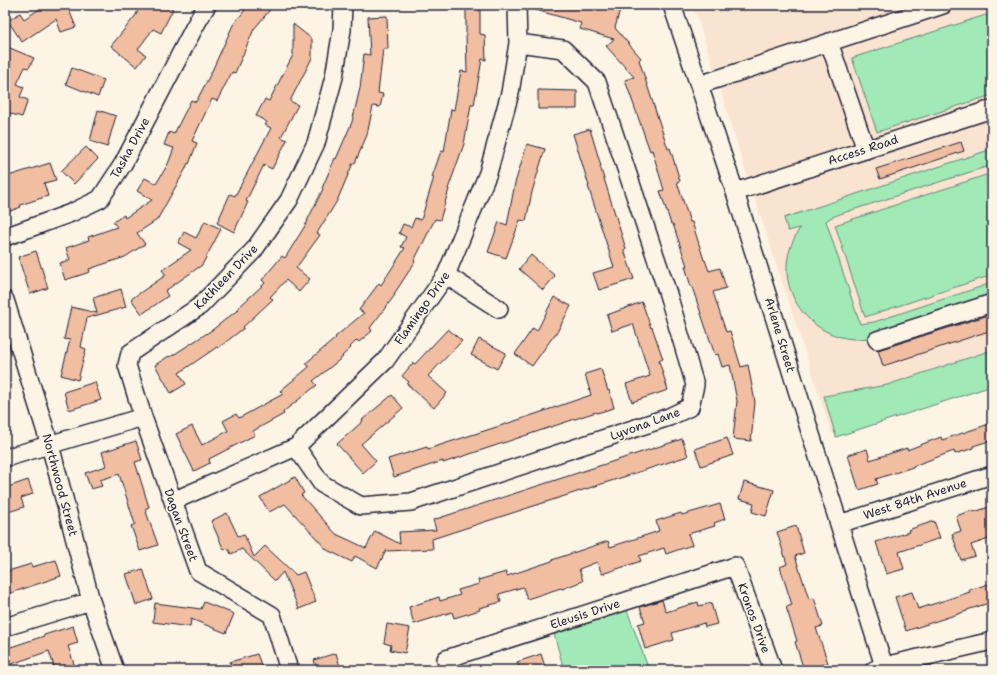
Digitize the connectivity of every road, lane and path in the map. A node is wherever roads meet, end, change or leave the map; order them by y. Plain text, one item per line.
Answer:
1 (207, 5) edge
2 (343, 5) edge
3 (517, 5) edge
4 (672, 5) edge
5 (943, 5) edge
6 (829, 42) junction
7 (518, 43) junction
8 (698, 85) junction
9 (992, 109) edge
10 (866, 150) junction
11 (735, 192) junction
12 (5, 237) edge
13 (446, 275) junction
14 (5, 300) edge
15 (992, 303) edge
16 (499, 309) dead end
17 (877, 340) dead end
18 (127, 365) joint
19 (143, 416) junction
20 (50, 445) junction
21 (296, 447) junction
22 (5, 458) edge
23 (992, 475) edge
24 (173, 501) junction
25 (839, 524) junction
26 (735, 566) joint
27 (91, 601) junction
28 (5, 627) edge
29 (992, 641) edge
30 (879, 668) edge
31 (115, 670) edge
32 (289, 670) edge
33 (450, 670) edge
34 (773, 670) edge

1 - 12 street, Tasha Drive
2 - 18 street, Kathleen Drive
3 - 7 street, Flamingo Drive
4 - 8 street, Arlene Street
5 - 6 street
6 - 8 street
6 - 10 street
7 - 13 street, Flamingo Drive
7 - 21 street, Lyvona Lane
8 - 11 street, Arlene Street
9 - 10 street, Access Road
10 - 11 street, Access Road
11 - 25 street, Arlene Street
13 - 16 street
13 - 21 street, Flamingo Drive
14 - 20 street, Northwood Street
15 - 17 street
18 - 19 street, Dagan Street
19 - 20 street
19 - 24 street, Dagan Street
20 - 22 street
20 - 27 street, Northwood Street
21 - 24 street, Flamingo Drive
23 - 25 street, West 84th Avenue
24 - 32 street, Dagan Street
25 - 30 street, Arlene Street
26 - 33 street, Eleusis Drive
26 - 34 street, Kronos Drive
27 - 28 street
27 - 31 street, Northwood Street
29 - 30 street

